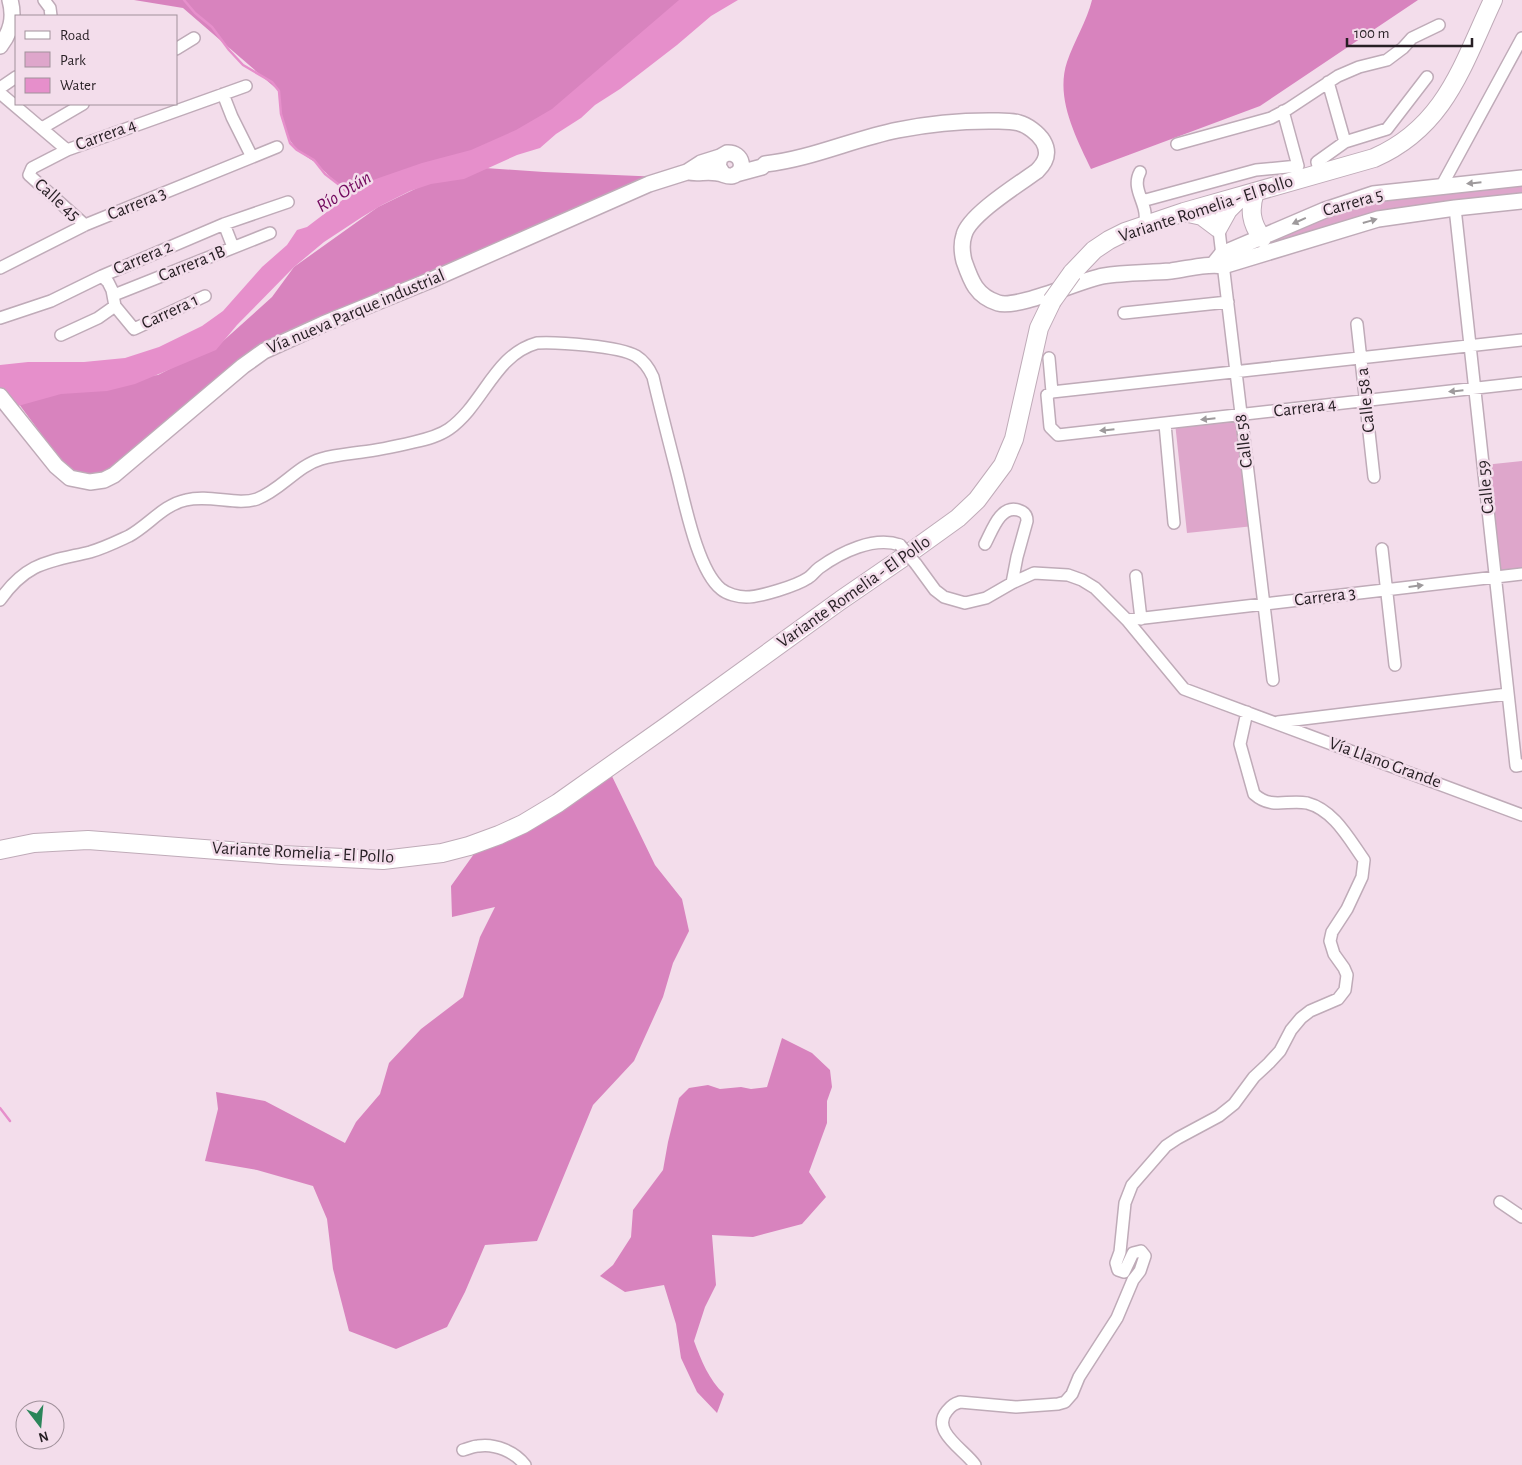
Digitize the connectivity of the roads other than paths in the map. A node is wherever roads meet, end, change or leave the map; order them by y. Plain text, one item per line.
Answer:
1 (10, 0) edge
2 (44, 0) edge
3 (1493, 0) edge
4 (51, 15) edge
5 (1439, 25) dead end
6 (194, 38) dead end
7 (1522, 38) edge
8 (0, 46) edge
9 (178, 48) edge
10 (1427, 77) dead end
11 (15, 78) edge
12 (1328, 82) junction
13 (246, 86) dead end
14 (0, 88) edge
15 (0, 92) edge
16 (223, 94) junction
17 (15, 105) edge
18 (15, 105) edge
19 (81, 105) edge
20 (1283, 111) junction
21 (42, 128) junction
22 (1345, 142) junction
23 (1177, 144) dead end
24 (277, 147) dead end
25 (66, 150) junction
26 (738, 156) junction
27 (252, 157) junction
28 (720, 157) junction
29 (765, 164) junction
30 (1298, 166) junction
31 (1318, 168) junction
32 (687, 172) junction
33 (1140, 172) dead end
34 (729, 174) junction
35 (29, 175) joint
36 (1522, 178) edge
37 (1441, 187) junction
38 (1249, 194) junction
39 (1142, 201) junction
40 (1522, 201) edge
41 (288, 202) dead end
42 (1215, 203) junction
43 (1455, 208) junction
44 (1184, 212) junction
45 (224, 224) junction
46 (86, 225) junction
47 (1146, 225) junction
48 (1218, 228) junction
49 (270, 233) dead end
50 (1262, 238) junction
51 (233, 247) junction
52 (1220, 261) junction
53 (0, 268) edge
54 (102, 276) junction
55 (205, 296) dead end
56 (114, 300) junction
57 (1228, 302) junction
58 (1124, 314) dead end
59 (0, 318) edge
60 (1357, 324) dead end
61 (61, 335) dead end
62 (1522, 340) edge
63 (1470, 346) junction
64 (1049, 358) dead end
65 (1361, 358) junction
66 (1236, 372) junction
67 (1522, 383) edge
68 (1475, 389) junction
69 (1052, 392) junction
70 (0, 396) edge
71 (1366, 401) junction
72 (1241, 415) junction
73 (1165, 424) junction
74 (1374, 477) dead end
75 (1174, 522) dead end
76 (985, 544) dead end
77 (1382, 549) dead end
78 (1522, 574) edge
79 (1136, 576) dead end
80 (1495, 577) junction
81 (1012, 583) junction
82 (1387, 590) junction
83 (0, 600) edge
84 (1264, 604) junction
85 (1141, 618) junction
86 (1127, 620) junction
87 (1395, 665) dead end
88 (1272, 680) dead end
89 (1508, 694) junction
90 (1248, 712) junction
91 (1274, 722) junction
92 (1519, 766) edge
93 (1522, 814) edge
94 (0, 850) edge
95 (1500, 1202) dead end
96 (1522, 1217) edge
97 (463, 1450) dead end
98 (525, 1465) edge
99 (975, 1465) edge

1 - 8 main road
2 - 4 street
3 - 31 highway, Variante Romelia - El Pollo
5 - 12 street
6 - 9 street
7 - 37 street
10 - 22 street
11 - 14 street
12 - 20 street
12 - 22 street
13 - 16 street, Carrera 4
15 - 18 street
16 - 25 street, Carrera 4
16 - 27 street
17 - 21 street
19 - 21 street
20 - 23 street
20 - 30 street
21 - 25 street
22 - 31 street
24 - 27 street, Carrera 3
25 - 35 street, Carrera 4
26 - 28 main road, Vía nueva Parque industrial
26 - 29 main road, Vía nueva Parque industrial
26 - 34 main road
27 - 46 street, Carrera 3
28 - 32 main road, Vía nueva Parque industrial
28 - 34 main road
29 - 34 main road, Vía nueva Parque industrial
29 - 52 main road, Vía nueva Parque industrial
30 - 31 street
30 - 39 street
31 - 38 highway, Variante Romelia - El Pollo
32 - 34 main road, Vía nueva Parque industrial
32 - 70 main road, Vía nueva Parque industrial
33 - 39 street
35 - 46 street, Calle 45
36 -> 37 main road, Carrera 5
37 -> 50 main road, Carrera 5
38 - 42 highway, Variante Romelia - El Pollo
38 - 48 highway
38 - 50 highway
39 - 47 street
40 - 43 main road, Carrera 5
41 - 45 street, Carrera 2
42 - 44 highway, Variante Romelia - El Pollo
42 - 48 street, Calle 58
52 -> 43 main road, Carrera 5
43 - 63 street, Calle 59
44 - 47 highway, Variante Romelia - El Pollo
44 - 48 highway
45 - 51 street
45 - 54 street, Carrera 2
46 - 53 street, Carrera 3
47 - 94 highway, Variante Romelia - El Pollo, bridge
48 - 52 street, Calle 58
49 - 51 street, Carrera 1B
50 - 52 main road, Carrera 5
51 - 56 street, Carrera 1B
52 - 57 street, Calle 58
54 - 56 street
54 - 59 street, Carrera 2
55 - 56 street, Carrera 1
56 - 61 street, Carrera 1B
57 - 58 street
57 - 66 street, Calle 58
60 - 65 street, Calle 58 a
62 - 63 street
63 - 65 street
63 - 68 street, Calle 59
64 - 69 street
65 - 66 street
65 - 71 street, Calle 58 a
66 - 69 street
66 - 72 street, Calle 58
67 - 68 street, Carrera 4
68 -> 71 street, Carrera 4
68 - 80 street, Calle 59
73 -> 69 street, Carrera 4
71 - 72 street, Carrera 4
71 - 74 street, Calle 58 a
72 -> 73 street, Carrera 4
72 - 84 street, Calle 58
73 - 75 street
76 - 81 street
77 - 82 street
78 - 80 street, Carrera 3
79 - 85 street
82 -> 80 street, Carrera 3
80 - 89 street, Calle 59
81 - 83 street, Vía Llano Grande, bridge
81 - 86 street, Vía Llano Grande
82 - 84 street, Carrera 3
82 - 87 street
84 - 85 street, Carrera 3
84 - 88 street, Calle 58
85 - 86 street, Carrera 3
86 - 90 street, Vía Llano Grande
89 - 91 street
89 - 92 street, Calle 59
90 - 91 street, Vía Llano Grande
90 - 99 street
91 - 93 street, Vía Llano Grande
95 - 96 street
97 - 98 street

